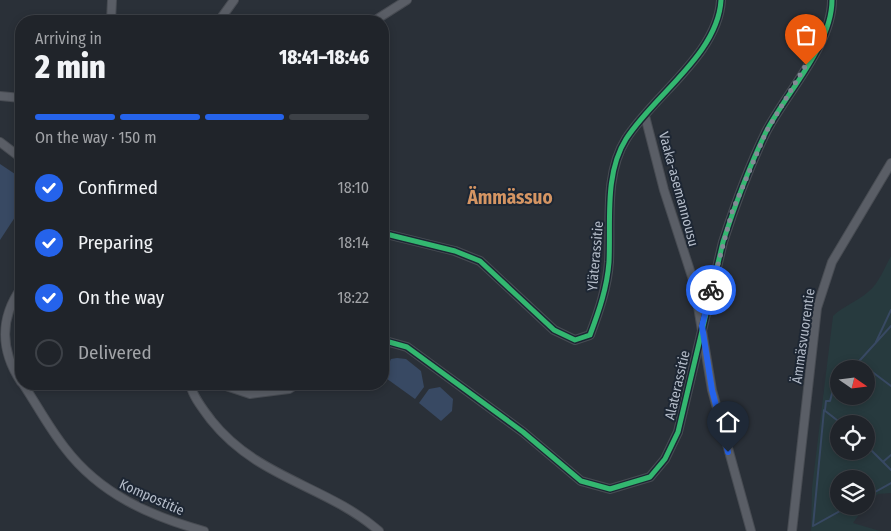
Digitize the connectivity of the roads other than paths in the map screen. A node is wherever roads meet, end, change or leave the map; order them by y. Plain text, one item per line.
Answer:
1 (112, 0) edge
2 (234, 0) edge
3 (407, 0) edge
4 (721, 0) edge
5 (832, 0) edge
6 (111, 15) edge
7 (223, 15) edge
8 (383, 15) edge
9 (0, 96) edge
10 (15, 97) edge
11 (645, 116) junction
12 (0, 142) edge
13 (15, 153) edge
14 (891, 162) edge
15 (389, 235) edge
16 (15, 293) edge
17 (702, 326) junction
18 (389, 342) edge
19 (15, 372) edge
20 (27, 390) edge
21 (193, 390) edge
22 (238, 390) edge
23 (289, 390) edge
24 (204, 531) edge
25 (379, 531) edge
26 (751, 531) edge
27 (792, 531) edge

1 - 6 street
2 - 7 street
3 - 8 street
4 - 11 street, Yläterassitie
5 - 17 street, Alaterassitie
9 - 10 street
11 - 15 street, Yläterassitie
11 - 17 street, Vaaka-asemannousu
12 - 13 street
14 - 27 street, Ämmäsvuorentie
16 - 19 street, Kompostitie
17 - 18 street, Alaterassitie
17 - 26 street, Vaaka-asemannousu
20 - 24 street, Kompostitie
21 - 25 street
22 - 23 street

